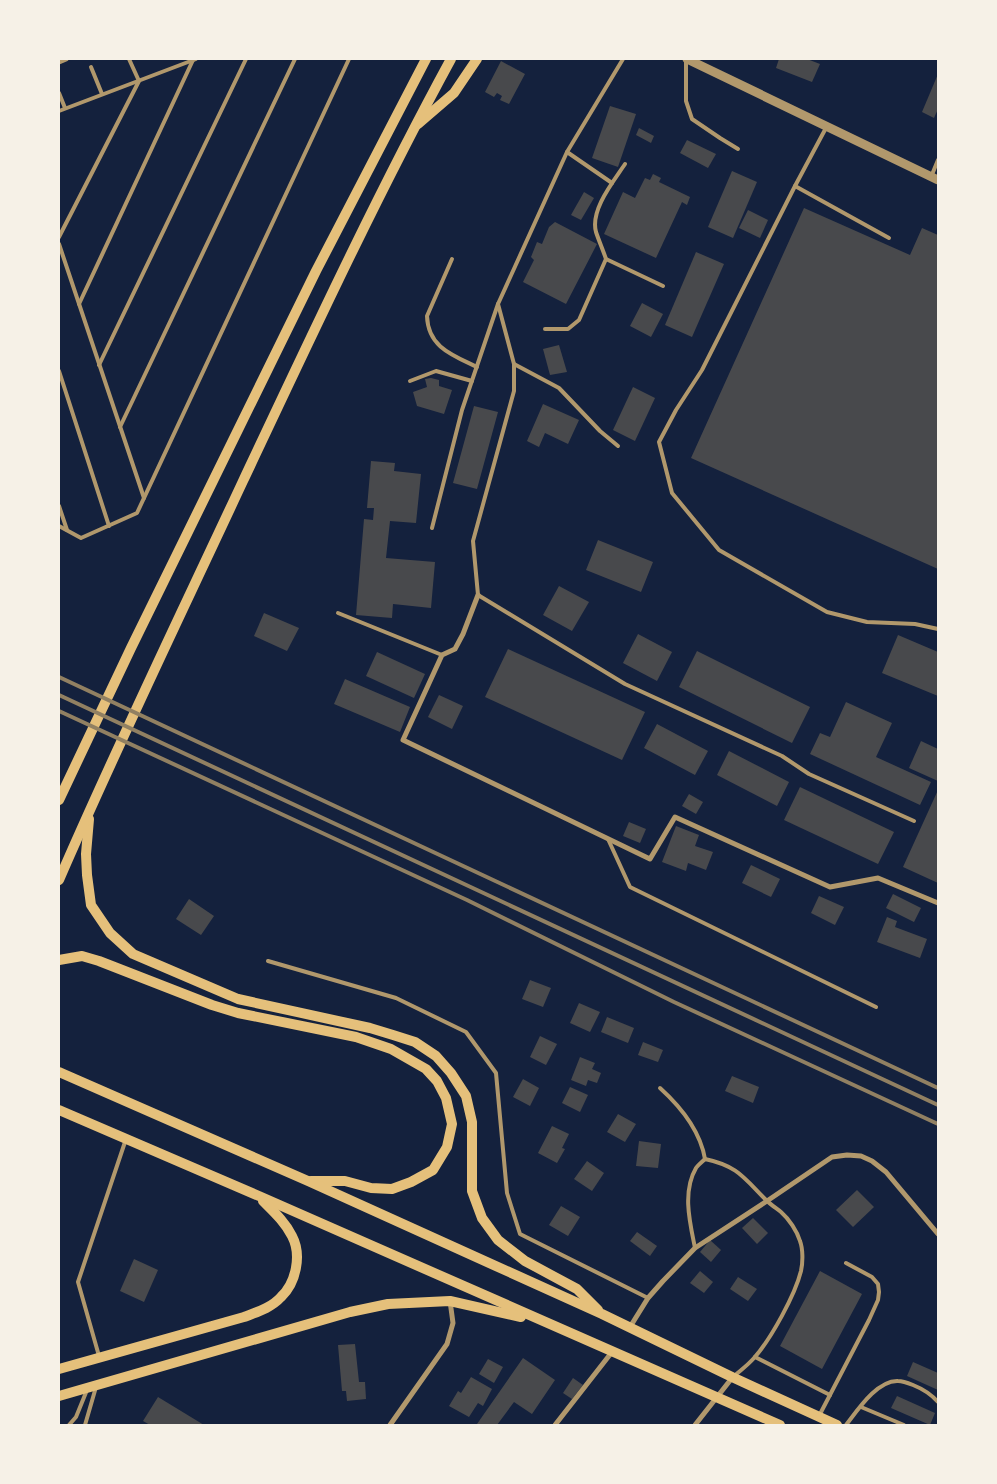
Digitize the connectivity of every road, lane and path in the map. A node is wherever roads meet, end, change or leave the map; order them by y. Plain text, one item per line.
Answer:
1 (66, 59) edge
2 (129, 59) edge
3 (179, 59) edge
4 (194, 59) edge
5 (246, 59) edge
6 (295, 59) edge
7 (349, 59) edge
8 (426, 59) edge
9 (451, 59) edge
10 (477, 59) edge
11 (623, 59) edge
12 (686, 59) edge
13 (59, 62) edge
14 (182, 64) junction
15 (91, 67) dead end
16 (139, 80) junction
17 (59, 93) edge
18 (102, 94) junction
19 (66, 108) junction
20 (59, 111) edge
21 (827, 126) junction
22 (413, 128) junction
23 (738, 149) dead end
24 (567, 152) junction
25 (938, 160) edge
26 (625, 164) dead end
27 (935, 178) edge
28 (612, 184) junction
29 (795, 186) junction
30 (59, 237) edge
31 (889, 238) dead end
32 (59, 244) edge
33 (452, 259) dead end
34 (606, 259) junction
35 (663, 286) dead end
36 (79, 304) junction
37 (498, 304) junction
38 (545, 329) dead end
39 (514, 364) junction
40 (99, 365) junction
41 (477, 367) junction
42 (59, 371) edge
43 (410, 381) dead end
44 (472, 382) junction
45 (120, 428) junction
46 (618, 446) dead end
47 (144, 499) junction
48 (59, 506) edge
49 (59, 526) edge
50 (109, 526) junction
51 (432, 528) dead end
52 (67, 531) junction
53 (478, 595) junction
54 (338, 614) dead end
55 (938, 630) edge
56 (442, 655) junction
57 (64, 785) edge
58 (59, 800) edge
59 (89, 810) junction
60 (914, 821) dead end
61 (608, 839) junction
62 (59, 880) edge
63 (938, 903) edge
64 (59, 960) edge
65 (268, 961) dead end
66 (876, 1007) dead end
67 (59, 1072) edge
68 (660, 1088) dead end
69 (59, 1110) edge
70 (126, 1139) junction
71 (704, 1159) junction
72 (308, 1181) junction
73 (259, 1196) junction
74 (767, 1201) junction
75 (938, 1234) edge
76 (695, 1248) junction
77 (846, 1262) dead end
78 (648, 1298) junction
79 (450, 1301) junction
80 (602, 1314) junction
81 (544, 1322) junction
82 (630, 1327) junction
83 (612, 1351) junction
84 (755, 1357) junction
85 (99, 1358) junction
86 (59, 1370) edge
87 (732, 1377) junction
88 (92, 1386) junction
89 (59, 1396) edge
90 (830, 1396) junction
91 (717, 1397) junction
92 (938, 1402) edge
93 (861, 1406) junction
94 (818, 1417) junction
95 (69, 1425) edge
96 (85, 1425) edge
97 (390, 1425) edge
98 (555, 1425) edge
99 (695, 1425) edge
100 (780, 1425) edge
101 (837, 1425) edge
102 (846, 1425) edge
103 (904, 1425) edge

1 - 13 street
2 - 16 lane
3 - 14 lane
4 - 14 lane
4 - 36 lane
5 - 40 lane
6 - 45 lane
7 - 47 lane
8 - 57 main road
9 - 22 main road
10 - 22 main road
11 - 24 lane
12 - 21 street
12 - 23 lane
14 - 16 lane
15 - 18 lane
16 - 18 lane
16 - 30 lane
17 - 19 lane
18 - 19 lane
19 - 20 lane
21 - 27 street
21 - 29 lane
22 - 59 main road
24 - 28 lane
24 - 37 lane
25 - 27 lane
26 - 28 lane
28 - 34 lane
29 - 31 lane
29 - 55 lane
32 - 36 lane
33 - 41 lane
34 - 35 lane
34 - 38 lane
36 - 40 lane
37 - 39 lane
37 - 41 lane
39 - 46 lane
39 - 53 lane
40 - 45 lane
41 - 44 lane
42 - 50 lane
43 - 44 lane
44 - 51 lane
45 - 47 lane
47 - 50 lane
48 - 52 lane
49 - 52 lane
50 - 52 lane
53 - 56 street
53 - 60 lane
54 - 56 lane
56 - 61 street
57 - 58 main road
59 - 62 main road
59 - 80 main road
61 - 63 street
61 - 66 lane
64 - 72 main road
65 - 78 lane
67 - 72 main road
68 - 71 lane
69 - 70 main road
70 - 73 main road
70 - 85 lane
71 - 74 lane
71 - 76 lane
72 - 80 main road
73 - 81 main road
73 - 85 main road
74 - 75 street
74 - 76 street
74 - 84 lane
76 - 78 street
77 - 90 lane
78 - 82 street
79 - 81 main road
79 - 88 main road
79 - 97 street
80 - 82 main road
81 - 83 main road
82 - 87 main road
83 - 91 main road
83 - 98 street
84 - 87 lane
84 - 90 lane
85 - 86 main road
87 - 91 street
87 - 94 main road
88 - 89 main road
88 - 95 lane
88 - 96 lane
90 - 94 lane
91 - 99 street
91 - 100 main road
92 - 93 lane
93 - 102 lane
93 - 103 lane
94 - 101 main road

